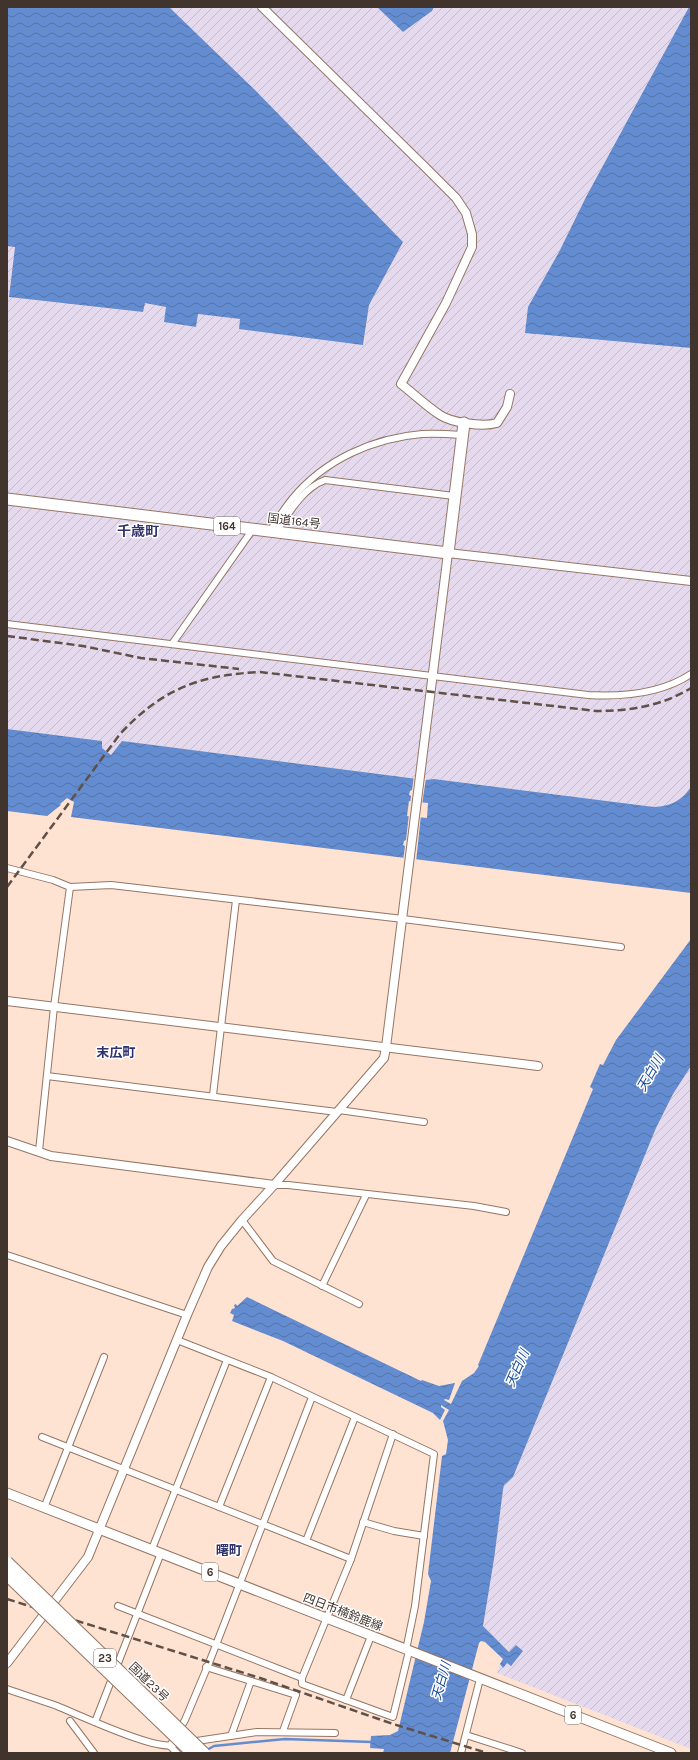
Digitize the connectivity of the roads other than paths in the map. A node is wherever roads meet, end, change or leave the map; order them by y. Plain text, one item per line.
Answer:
1 (262, 7) edge
2 (510, 394) dead end
3 (464, 423) junction
4 (462, 435) junction
5 (454, 496) junction
6 (7, 499) edge
7 (253, 530) junction
8 (273, 532) junction
9 (448, 553) junction
10 (691, 581) edge
11 (7, 624) edge
12 (172, 644) junction
13 (691, 674) edge
14 (432, 676) junction
15 (7, 868) edge
16 (70, 887) junction
17 (236, 900) junction
18 (404, 919) junction
19 (622, 947) dead end
20 (7, 1001) edge
21 (54, 1007) junction
22 (222, 1028) junction
23 (386, 1047) junction
24 (538, 1066) dead end
25 (47, 1076) junction
26 (213, 1096) junction
27 (338, 1111) junction
28 (424, 1122) dead end
29 (7, 1141) edge
30 (39, 1151) junction
31 (274, 1186) junction
32 (366, 1195) junction
33 (506, 1212) dead end
34 (242, 1220) junction
35 (7, 1255) edge
36 (322, 1286) junction
37 (359, 1304) dead end
38 (186, 1315) junction
39 (177, 1340) junction
40 (104, 1357) dead end
41 (227, 1360) junction
42 (271, 1377) junction
43 (312, 1396) junction
44 (355, 1417) junction
45 (393, 1434) junction
46 (42, 1437) dead end
47 (68, 1447) junction
48 (124, 1470) junction
49 (176, 1489) junction
50 (7, 1493) edge
51 (220, 1507) junction
52 (44, 1508) junction
53 (363, 1522) junction
54 (262, 1524) junction
55 (100, 1530) junction
56 (424, 1536) junction
57 (306, 1541) junction
58 (156, 1551) junction
59 (351, 1558) junction
60 (7, 1562) edge
61 (7, 1574) edge
62 (238, 1584) junction
63 (118, 1606) dead end
64 (138, 1613) junction
65 (326, 1619) junction
66 (371, 1636) junction
67 (216, 1644) junction
68 (409, 1651) junction
69 (7, 1662) edge
70 (206, 1667) junction
71 (302, 1678) junction
72 (477, 1678) junction
73 (251, 1681) junction
74 (7, 1689) edge
75 (346, 1700) junction
76 (70, 1721) dead end
77 (95, 1722) junction
78 (283, 1731) junction
79 (335, 1733) dead end
80 (466, 1735) junction
81 (231, 1736) junction
82 (173, 1751) edge
83 (94, 1753) edge
84 (192, 1753) edge
85 (204, 1753) edge
86 (461, 1753) edge
87 (522, 1753) edge
88 (671, 1753) edge

1 - 3 street
2 - 3 street
3 - 4 highway
4 - 5 highway
4 - 8 street
5 - 8 street
5 - 9 highway
6 - 7 highway, 国道164号 / 164
7 - 8 highway, 国道164号 / 164
7 - 12 street
8 - 9 highway, 国道164号 / 164
9 - 10 street
9 - 14 street
11 - 12 street
12 - 14 street
13 - 14 street
14 - 18 street
15 - 16 street
16 - 17 street
16 - 21 street
17 - 18 street
17 - 22 street
18 - 19 street
18 - 23 street
20 - 21 street
21 - 22 street
21 - 25 street
22 - 23 street
22 - 26 street
23 - 24 street
23 - 27 street
25 - 26 street
25 - 30 street
26 - 27 street
27 - 28 street
27 - 31 street
29 - 30 street
30 - 31 street
31 - 32 street
31 - 34 street
32 - 33 street
32 - 36 street
34 - 36 street
34 - 38 street
35 - 38 street
36 - 37 street
38 - 39 street
39 - 41 street
39 - 48 street
40 - 47 street
41 - 42 street
41 - 49 street
42 - 43 street
42 - 51 street
43 - 44 street
43 - 54 street
44 - 45 street
44 - 57 street
45 - 53 street
45 - 56 street
46 - 47 street
47 - 48 street
47 - 52 street
48 - 49 street
48 - 55 street
49 - 51 street
49 - 58 street
50 - 52 main road, 四日市楠鈴鹿線 / 6
51 - 54 street
52 - 55 main road, 四日市楠鈴鹿線 / 6
53 - 56 street
53 - 59 street
54 - 57 street
54 - 62 street
55 - 58 main road, 四日市楠鈴鹿線 / 6
55 - 69 street
56 - 68 street
57 - 59 street
58 - 62 main road, 四日市楠鈴鹿線 / 6
58 - 64 street
59 - 65 street
60 - 85 highway, 国道23号 / 23, bridge
61 - 84 highway, 国道23号 / 23, bridge
62 - 65 main road, 四日市楠鈴鹿線 / 6
62 - 67 street
63 - 64 street
64 - 67 street
64 - 77 street
65 - 66 main road, 四日市楠鈴鹿線 / 6
65 - 71 street
66 - 68 main road, 四日市楠鈴鹿線 / 6
66 - 75 street
67 - 70 street
67 - 71 street
68 - 72 main road, 四日市楠鈴鹿線 / 6
68 - 75 street
70 - 73 street
70 - 82 street
71 - 75 street
72 - 80 street
72 - 88 main road, 四日市楠鈴鹿線 / 6
73 - 78 street
73 - 81 street
74 - 77 street
76 - 83 street
77 - 82 street
78 - 79 street
78 - 81 street
80 - 86 street
80 - 87 street
81 - 82 street

